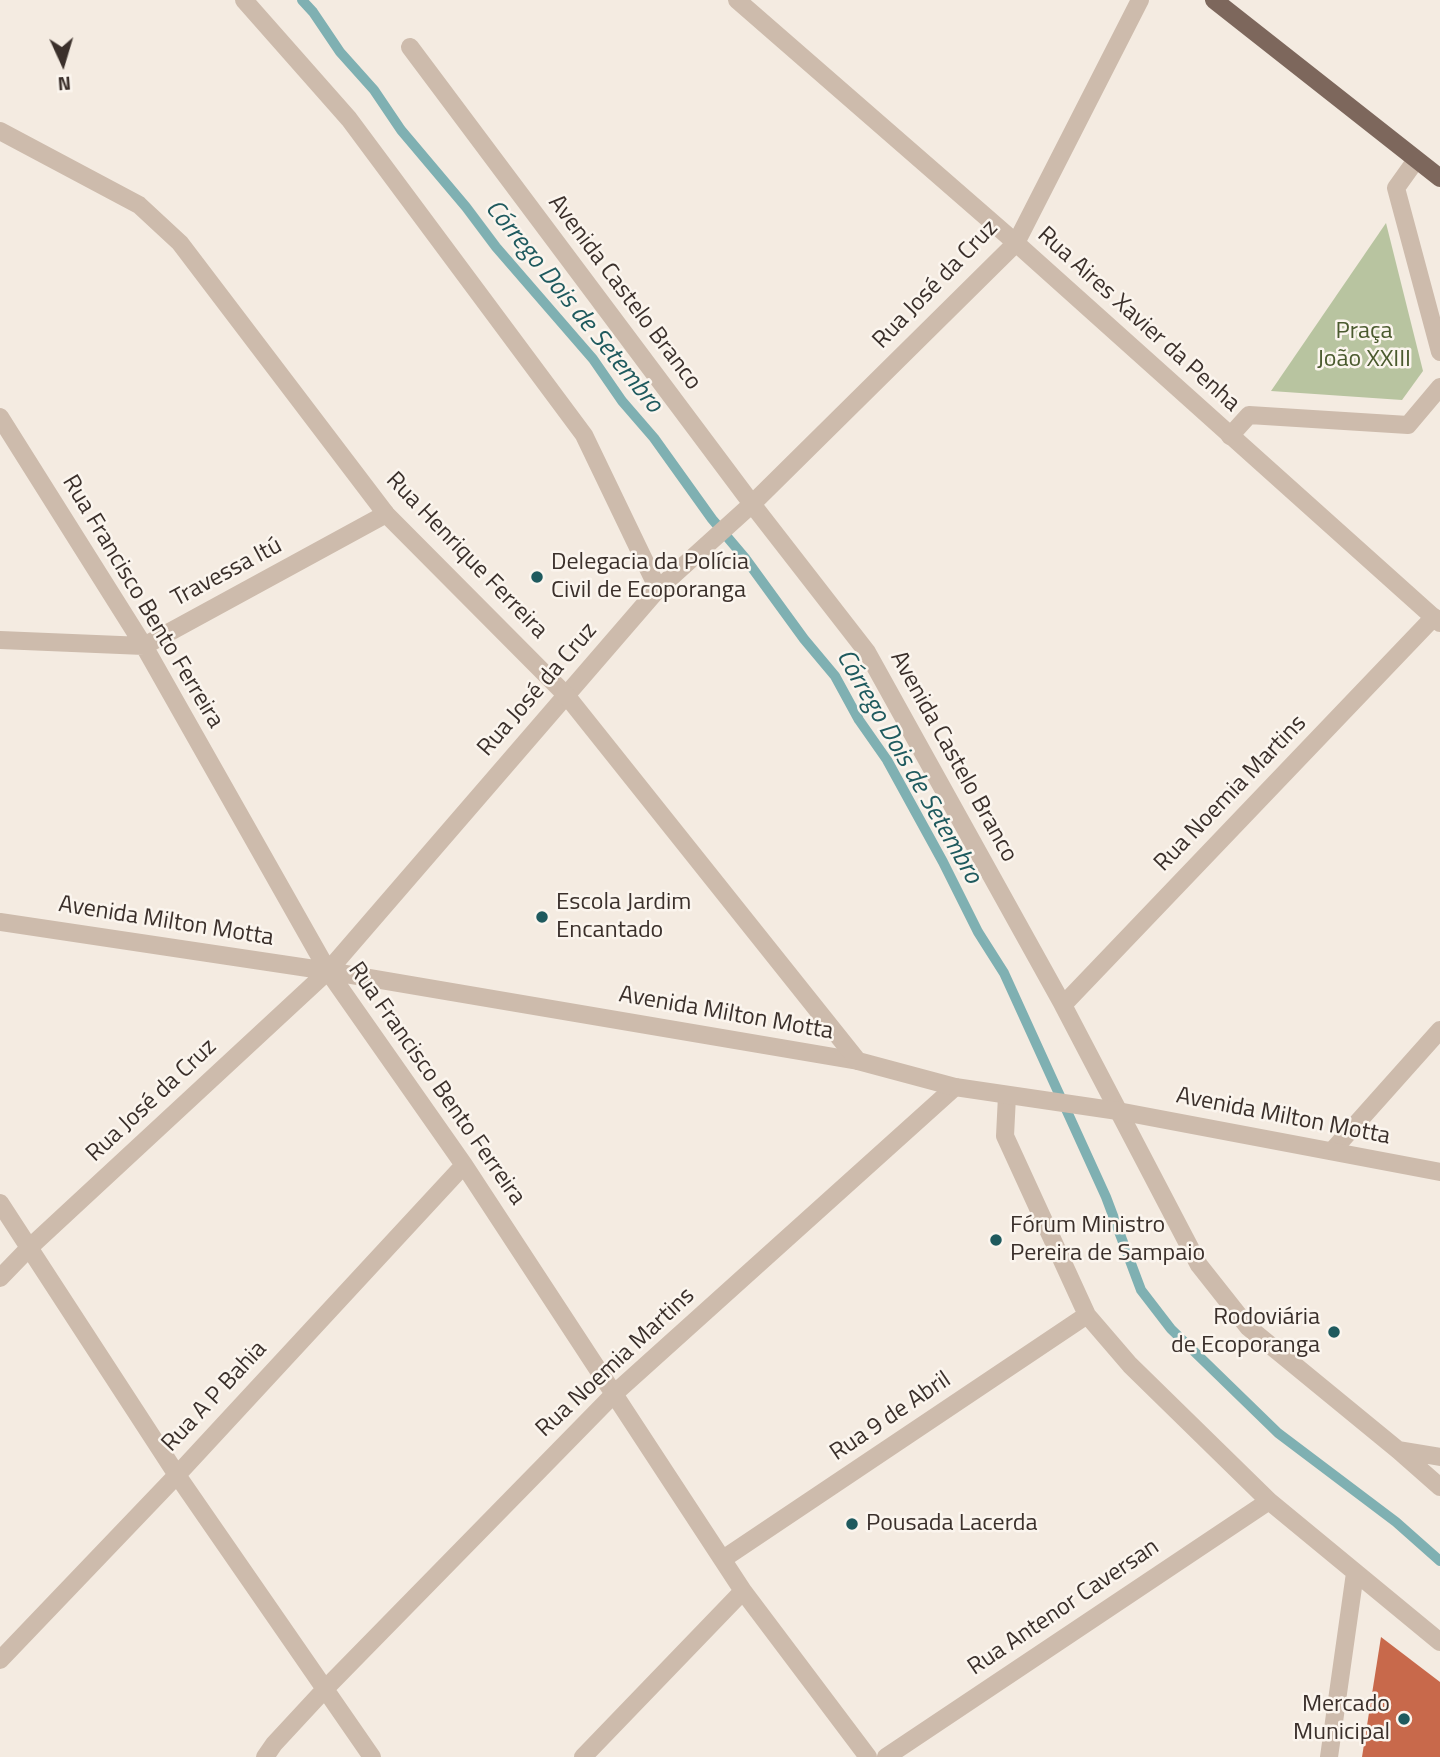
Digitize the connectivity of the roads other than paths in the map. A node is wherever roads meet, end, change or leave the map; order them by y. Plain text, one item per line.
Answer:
1 (244, 0) edge
2 (737, 0) edge
3 (1140, 0) edge
4 (1214, 0) edge
5 (410, 47) dead end
6 (0, 131) edge
7 (1416, 160) junction
8 (1440, 178) edge
9 (1016, 243) junction
10 (1440, 352) edge
11 (1440, 387) edge
12 (0, 417) edge
13 (1230, 436) junction
14 (752, 504) junction
15 (386, 514) junction
16 (658, 589) junction
17 (1437, 620) edge
18 (0, 640) edge
19 (144, 646) junction
20 (566, 695) junction
21 (0, 922) edge
22 (328, 971) junction
23 (1063, 1005) junction
24 (1440, 1030) edge
25 (858, 1061) junction
26 (955, 1087) junction
27 (1007, 1096) junction
28 (1118, 1111) junction
29 (1332, 1152) junction
30 (464, 1165) junction
31 (1440, 1172) edge
32 (0, 1203) edge
33 (29, 1248) junction
34 (0, 1278) edge
35 (1087, 1315) junction
36 (615, 1393) junction
37 (1398, 1450) junction
38 (1440, 1457) edge
39 (177, 1475) junction
40 (1440, 1487) edge
41 (1269, 1501) junction
42 (723, 1559) junction
43 (1355, 1573) junction
44 (743, 1591) junction
45 (1440, 1642) edge
46 (0, 1660) edge
47 (325, 1689) junction
48 (265, 1757) edge
49 (372, 1757) edge
50 (583, 1757) edge
51 (868, 1757) edge
52 (886, 1757) edge
53 (1329, 1757) edge

1 - 16 street
2 - 9 street, Rua Aires Xavier da Penha
3 - 9 street, Rua José da Cruz
4 - 7 main road
5 - 14 street, Avenida Castelo Branco
6 - 15 street, Rua Henrique Ferreira
7 - 8 main road
7 - 10 street
9 - 13 street, Rua Aires Xavier da Penha
9 - 14 street, Rua José da Cruz
11 - 13 street
12 - 19 street, Rua Francisco Bento Ferreira
13 - 17 street, Rua Aires Xavier da Penha
14 - 16 street, Rua José da Cruz
14 - 23 street, Avenida Castelo Branco
15 - 19 street, Travessa Itú
15 - 20 street, Rua Henrique Ferreira
16 - 20 street, Rua José da Cruz
17 - 23 street, Rua Noemia Martins
18 - 19 street
19 - 22 street, Rua Francisco Bento Ferreira
20 - 22 street, Rua José da Cruz
20 - 25 street, Rua Henrique Ferreira
21 - 22 street, Avenida Milton Motta
22 - 25 street, Avenida Milton Motta
22 - 30 street, Rua Francisco Bento Ferreira
22 - 33 street, Rua José da Cruz
23 - 28 street, Avenida Castelo Branco
24 - 29 street
25 - 26 street, Avenida Milton Motta
26 - 27 street, Avenida Milton Motta
26 - 36 street, Rua Noemia Martins
27 - 28 street, Avenida Milton Motta
27 - 35 street
28 - 29 street, Avenida Milton Motta
28 - 37 street, Avenida Castelo Branco
29 - 31 street, Avenida Milton Motta
30 - 36 street, Rua Francisco Bento Ferreira
30 - 39 street, Rua A P Bahia
32 - 33 street
33 - 34 street, Rua José da Cruz
33 - 39 street
35 - 41 street
35 - 42 street, Rua 9 de Abril
36 - 42 street, Rua Francisco Bento Ferreira
36 - 47 street, Rua Noemia Martins
37 - 38 street
37 - 40 street, Avenida Castelo Branco
39 - 46 street, Rua A P Bahia
39 - 47 street
41 - 43 street
41 - 52 street, Rua Antenor Caversan
42 - 44 street, Rua Francisco Bento Ferreira
43 - 45 street
43 - 53 street
44 - 50 street
44 - 51 street, Rua Francisco Bento Ferreira
47 - 48 street, Rua Noemia Martins
47 - 49 street

